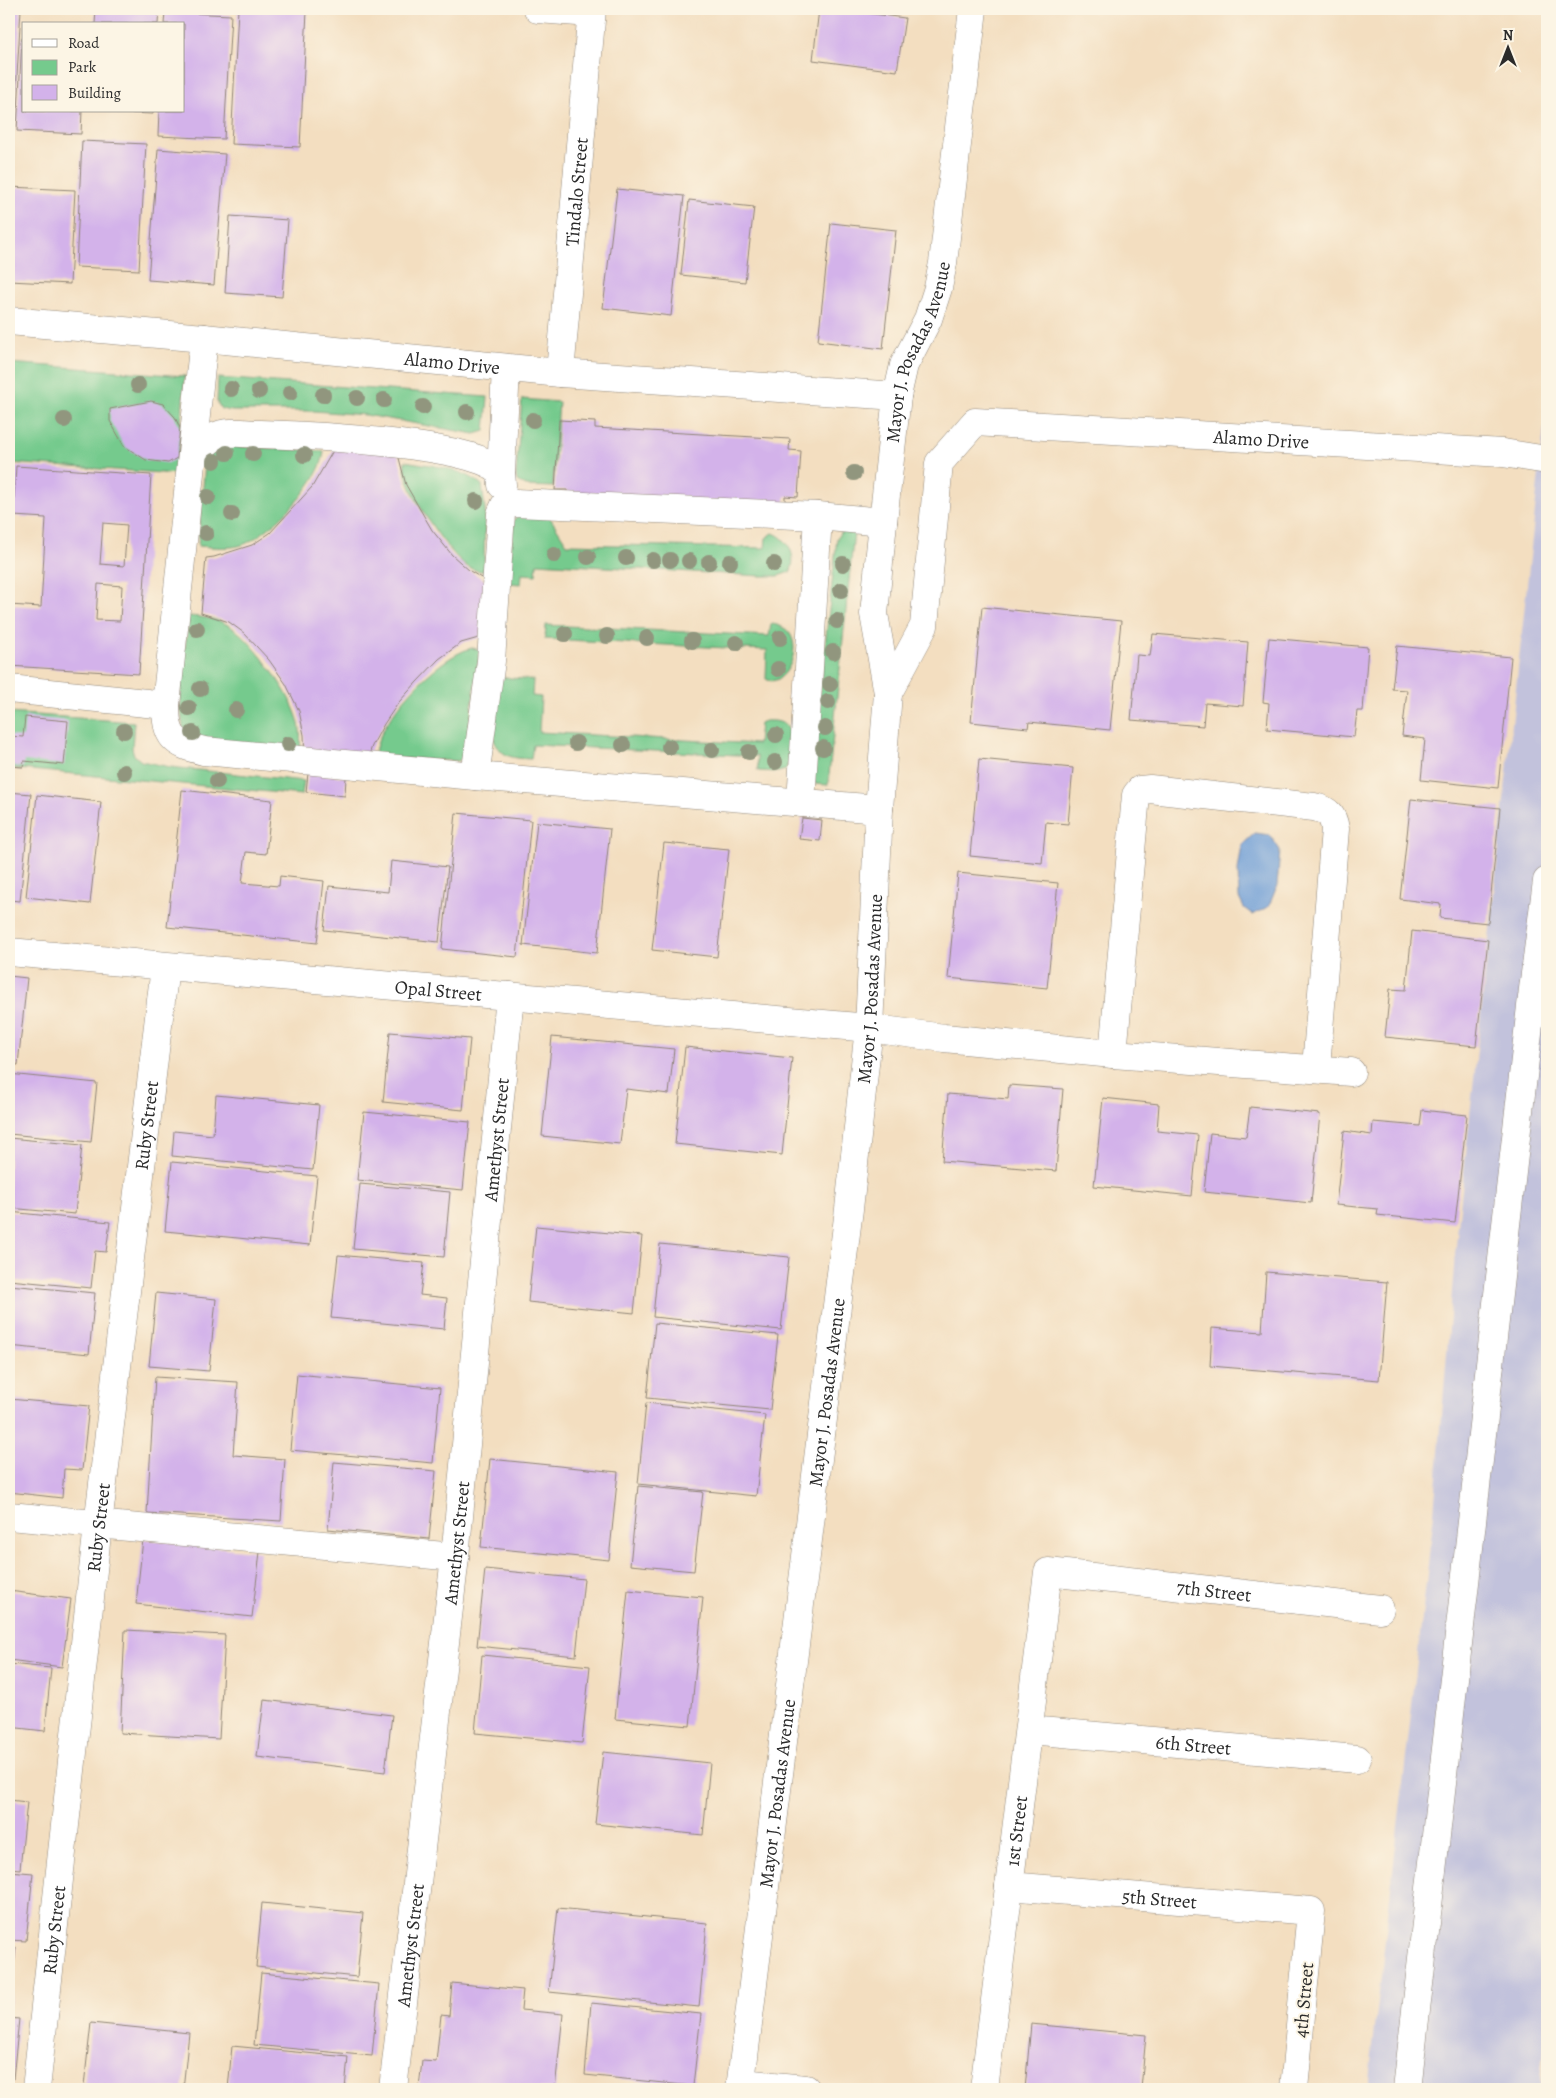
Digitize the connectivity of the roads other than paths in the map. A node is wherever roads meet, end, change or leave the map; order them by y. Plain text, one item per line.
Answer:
1 (538, 9) edge
2 (973, 9) edge
3 (592, 11) edge
4 (9, 322) edge
5 (204, 338) junction
6 (506, 368) junction
7 (560, 373) junction
8 (897, 396) junction
9 (975, 422) joint
10 (1547, 460) edge
11 (192, 461) junction
12 (500, 473) junction
13 (515, 503) junction
14 (818, 516) junction
15 (883, 522) junction
16 (9, 689) edge
17 (888, 693) junction
18 (166, 705) junction
19 (475, 776) junction
20 (800, 803) junction
21 (879, 809) junction
22 (1547, 881) edge
23 (9, 952) edge
24 (165, 967) junction
25 (510, 996) junction
26 (869, 1028) junction
27 (1113, 1054) junction
28 (1316, 1068) junction
29 (1351, 1072) dead end
30 (9, 1516) edge
31 (98, 1525) junction
32 (455, 1557) junction
33 (1048, 1572) joint
34 (1380, 1609) dead end
35 (1029, 1730) junction
36 (1357, 1759) dead end
37 (1009, 1886) junction
38 (1311, 1911) joint
39 (740, 2086) edge
40 (36, 2089) edge
41 (392, 2089) edge
42 (806, 2089) edge
43 (984, 2089) edge
44 (1294, 2089) edge
45 (1407, 2089) edge

1 - 3 street
2 - 8 street, Mayor J. Posadas Avenue
3 - 7 street, Tindalo Street
4 - 5 street, Alamo Drive
5 - 6 street, Alamo Drive
5 - 11 street
6 - 7 street, Alamo Drive
6 - 12 street
7 - 8 street, Alamo Drive
8 - 15 street, Mayor J. Posadas Avenue
9 - 10 street, Alamo Drive
9 - 17 street, Mayor J. Posadas Avenue
11 - 12 street
11 - 18 street
12 - 13 street
13 - 14 street
13 - 19 street
14 - 15 street
14 - 20 street
15 - 17 street, Mayor J. Posadas Avenue
16 - 18 street
17 - 21 street, Mayor J. Posadas Avenue
18 - 19 street
19 - 20 street
20 - 21 street
21 - 26 street, Mayor J. Posadas Avenue
22 - 45 street
23 - 24 street, Opal Street
24 - 25 street, Opal Street
24 - 31 street, Ruby Street
25 - 26 street, Opal Street
25 - 32 street, Amethyst Street
26 - 27 street, Opal Street
26 - 39 street, Mayor J. Posadas Avenue
27 - 28 street, Opal Street
27 - 28 street
28 - 29 street, Opal Street
30 - 31 street
31 - 32 street
31 - 40 street, Ruby Street
32 - 41 street, Amethyst Street
33 - 34 street, 7th Street
33 - 35 street, 1st Street
35 - 36 street, 6th Street
35 - 37 street, 1st Street
37 - 38 street, 5th Street
37 - 43 street, 1st Street
38 - 44 street, 4th Street
39 - 42 street

